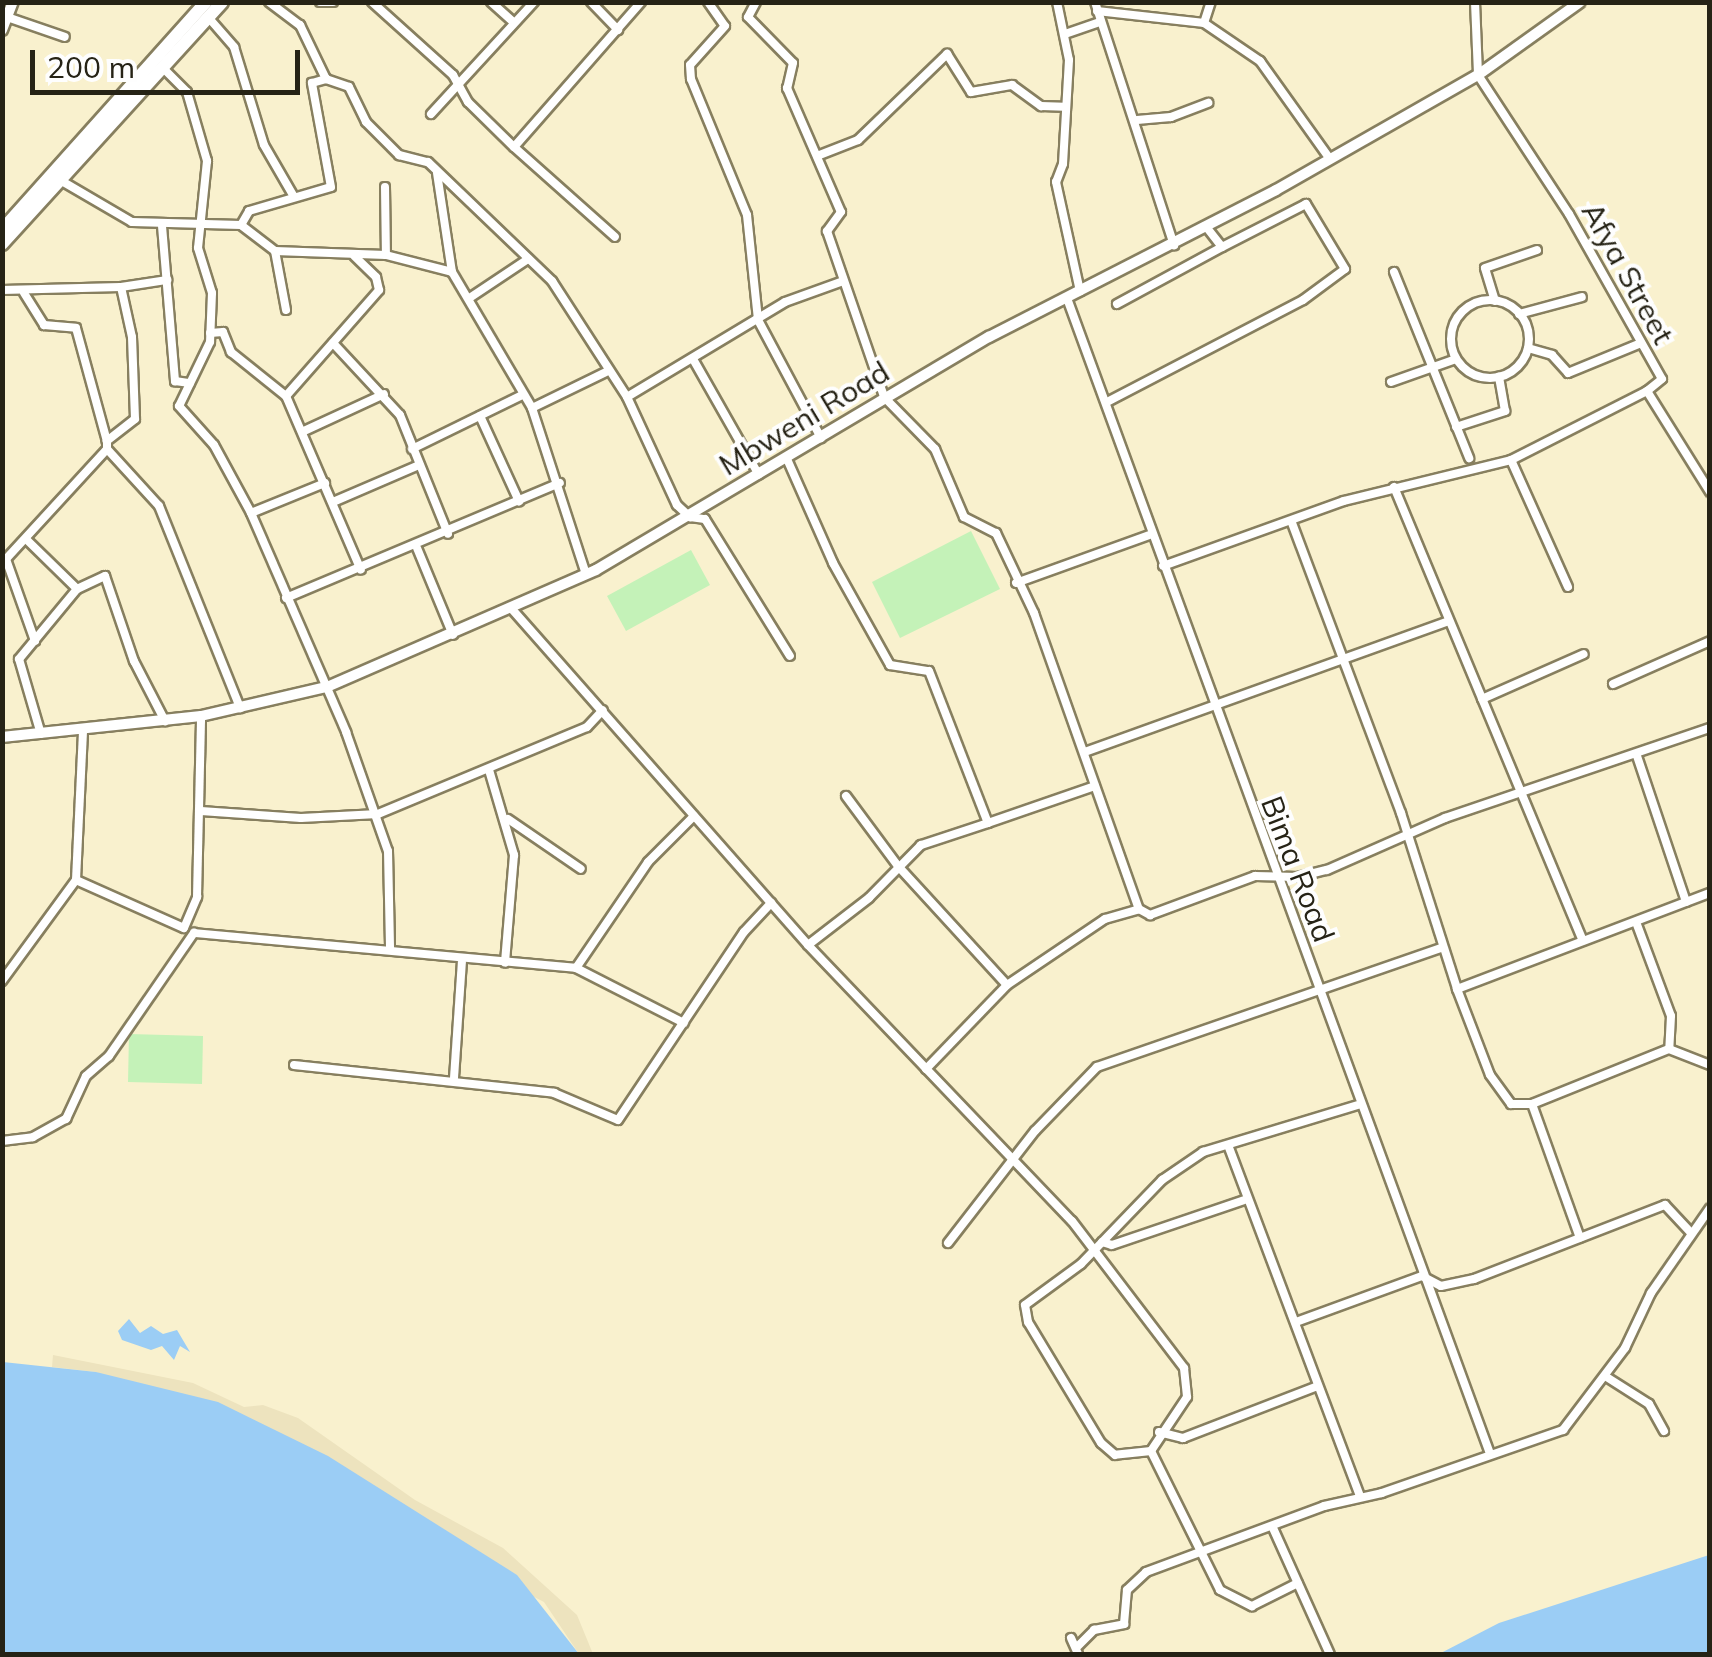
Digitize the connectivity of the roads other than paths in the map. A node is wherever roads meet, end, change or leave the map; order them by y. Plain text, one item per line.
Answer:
1 (12, 2) edge
2 (206, 2) edge
3 (222, 2) edge
4 (270, 2) edge
5 (320, 2) edge
6 (333, 2) edge
7 (372, 2) edge
8 (491, 2) edge
9 (534, 2) edge
10 (592, 2) edge
11 (641, 2) edge
12 (708, 2) edge
13 (756, 2) edge
14 (1057, 2) edge
15 (1210, 2) edge
16 (1475, 2) edge
17 (1580, 2) edge
18 (1096, 7) edge
19 (746, 14) junction
20 (7, 17) junction
21 (208, 18) junction
22 (726, 21) junction
23 (514, 22) junction
24 (1099, 22) junction
25 (1204, 23) junction
26 (2, 30) edge
27 (618, 30) junction
28 (1065, 34) junction
29 (65, 37) dead end
30 (159, 64) junction
31 (1478, 75) junction
32 (326, 80) junction
33 (458, 86) junction
34 (1208, 103) dead end
35 (1064, 108) junction
36 (431, 114) dead end
37 (1137, 120) junction
38 (514, 147) junction
39 (817, 156) junction
40 (1330, 159) junction
41 (437, 174) junction
42 (60, 180) junction
43 (385, 187) dead end
44 (293, 195) junction
45 (203, 224) junction
46 (242, 225) junction
47 (162, 226) junction
48 (1207, 228) junction
49 (2, 230) edge
50 (615, 237) dead end
51 (2, 244) edge
52 (1174, 245) junction
53 (1222, 246) junction
54 (275, 250) junction
55 (1537, 250) dead end
56 (386, 254) junction
57 (354, 256) junction
58 (528, 259) junction
59 (452, 272) junction
60 (1394, 272) dead end
61 (166, 280) junction
62 (843, 281) junction
63 (121, 287) junction
64 (2, 290) edge
65 (24, 293) junction
66 (1081, 294) junction
67 (1582, 296) dead end
68 (471, 297) junction
69 (1495, 301) junction
70 (1068, 302) junction
71 (1116, 304) dead end
72 (286, 310) dead end
73 (1520, 314) junction
74 (758, 320) junction
75 (210, 334) junction
76 (333, 342) junction
77 (1641, 343) junction
78 (1528, 348) junction
79 (693, 359) junction
80 (1456, 359) junction
81 (1432, 368) junction
82 (606, 372) junction
83 (1500, 377) junction
84 (1391, 382) dead end
85 (190, 383) junction
86 (1647, 391) junction
87 (384, 394) junction
88 (522, 395) junction
89 (286, 396) junction
90 (627, 397) junction
91 (884, 398) junction
92 (1107, 402) junction
93 (532, 408) junction
94 (480, 416) junction
95 (1456, 427) junction
96 (304, 432) junction
97 (821, 438) junction
98 (107, 445) junction
99 (412, 449) junction
100 (1468, 458) dead end
101 (787, 459) junction
102 (1511, 460) junction
103 (419, 464) junction
104 (759, 476) junction
105 (325, 483) junction
106 (560, 483) junction
107 (1394, 486) junction
108 (1710, 492) edge
109 (519, 501) junction
110 (333, 502) junction
111 (251, 513) junction
112 (690, 517) junction
113 (1292, 523) junction
114 (448, 534) junction
115 (1149, 535) junction
116 (26, 540) junction
117 (417, 548) junction
118 (1162, 566) junction
119 (361, 570) junction
120 (586, 574) junction
121 (1016, 584) junction
122 (1568, 587) dead end
123 (77, 589) junction
124 (286, 598) junction
125 (511, 608) junction
126 (1446, 622) junction
127 (454, 635) junction
128 (35, 641) junction
129 (1710, 641) edge
130 (1584, 654) dead end
131 (790, 656) dead end
132 (1341, 663) junction
133 (1613, 684) dead end
134 (328, 687) junction
135 (1482, 699) junction
136 (240, 708) junction
137 (1215, 708) junction
138 (603, 710) junction
139 (201, 716) junction
140 (164, 721) junction
141 (1710, 728) edge
142 (82, 731) junction
143 (42, 734) junction
144 (2, 737) edge
145 (1085, 752) junction
146 (1637, 756) junction
147 (489, 770) junction
148 (1095, 786) junction
149 (846, 796) dead end
150 (1526, 796) junction
151 (201, 811) junction
152 (378, 814) junction
153 (694, 816) junction
154 (508, 819) junction
155 (988, 823) junction
156 (1405, 834) junction
157 (898, 866) junction
158 (582, 869) dead end
159 (1276, 873) junction
160 (76, 880) junction
161 (1710, 893) edge
162 (1686, 902) junction
163 (771, 903) junction
164 (1139, 909) junction
165 (1636, 922) junction
166 (184, 928) junction
167 (194, 933) junction
168 (1582, 939) junction
169 (808, 945) junction
170 (1443, 948) junction
171 (390, 949) junction
172 (462, 962) junction
173 (505, 963) junction
174 (576, 968) junction
175 (2, 981) edge
176 (1006, 985) junction
177 (1318, 989) junction
178 (1458, 989) junction
179 (684, 1022) junction
180 (1669, 1049) junction
181 (294, 1065) dead end
182 (1710, 1065) edge
183 (926, 1069) junction
184 (454, 1078) junction
185 (1532, 1104) junction
186 (1358, 1105) junction
187 (2, 1141) edge
188 (1228, 1145) junction
189 (1013, 1157) junction
190 (1244, 1200) junction
191 (1710, 1208) edge
192 (1691, 1233) junction
193 (1580, 1238) junction
194 (948, 1243) dead end
195 (1099, 1245) junction
196 (1422, 1276) junction
197 (1296, 1322) junction
198 (1605, 1376) junction
199 (1316, 1388) junction
200 (1160, 1432) junction
201 (1664, 1432) dead end
202 (1151, 1451) junction
203 (1489, 1451) junction
204 (1360, 1498) junction
205 (1274, 1528) junction
206 (1202, 1556) junction
207 (1298, 1583) junction
208 (1071, 1638) dead end
209 (1078, 1650) edge
210 (1330, 1654) edge

1 - 20 street
2 - 30 main road
3 - 21 main road
4 - 32 street
5 - 6 street
7 - 33 street
8 - 23 street
9 - 23 street
10 - 27 street
11 - 27 street
12 - 22 street
13 - 19 street
14 - 28 street
15 - 25 street
16 - 31 street
17 - 31 street, Mbweni Road
18 - 24 street
18 - 25 street
19 - 22 street
19 - 39 street
20 - 26 street
20 - 29 street
21 - 30 main road
21 - 44 street
22 - 74 street
23 - 33 street
24 - 28 street
24 - 37 street
25 - 40 street
27 - 38 street
28 - 35 street
30 - 42 main road
30 - 45 street
30 - 49 main road
31 - 40 street, Mbweni Road
31 - 77 street, Afya Street
32 - 41 street
32 - 44 street
33 - 36 street
33 - 38 street
34 - 37 street
35 - 39 street
35 - 66 street
37 - 52 street
38 - 50 street
39 - 62 street
40 - 48 street, Mbweni Road
41 - 58 street
41 - 59 street
42 - 47 street
42 - 51 main road
43 - 56 street
44 - 46 street
45 - 46 street
45 - 47 street
45 - 75 street
46 - 54 street
47 - 61 street
48 - 52 street, Mbweni Road
48 - 53 street
52 - 66 street, Mbweni Road
53 - 71 street
53 - 92 street
54 - 57 street
54 - 72 street
55 - 69 street
56 - 57 street
56 - 59 street
57 - 76 street
58 - 68 street
58 - 82 street
59 - 68 street
60 - 81 street
61 - 63 street
61 - 85 street
62 - 74 street
62 - 91 street
63 - 65 street
63 - 98 street
64 - 65 street
65 - 98 street
66 - 70 street, Mbweni Road
67 - 73 street
68 - 88 street
69 - 73 street
69 - 80 street
70 - 91 street, Mbweni Road
70 - 92 street, Bima Road
73 - 78 street
74 - 79 street
74 - 97 street
75 - 85 street
75 - 89 street
76 - 87 street
76 - 89 street
77 - 78 street
77 - 86 street, Afya Street
78 - 83 street
79 - 90 street
79 - 104 street
80 - 81 street
80 - 83 street
81 - 84 street
81 - 95 street
82 - 90 street
82 - 93 street
83 - 95 street
85 - 111 street
86 - 102 street
86 - 108 street, Afya Street
87 - 96 street
87 - 99 street
88 - 93 street
88 - 94 street
89 - 96 street
90 - 112 street
91 - 97 street, Mbweni Road
91 - 121 street
92 - 115 street, Bima Road
93 - 106 street
94 - 99 street
94 - 109 street
95 - 100 street
96 - 105 street
97 - 101 street, Mbweni Road
98 - 116 street
98 - 136 street
99 - 103 street
101 - 104 street, Mbweni Road
101 - 155 street
102 - 107 street
102 - 122 street
103 - 110 street
103 - 114 street
104 - 112 street, Mbweni Road
105 - 110 street
105 - 111 street
106 - 109 street
106 - 120 street
107 - 113 street
107 - 126 street
109 - 114 street
110 - 119 street
111 - 124 street
112 - 120 street, Mbweni Road
112 - 131 street
113 - 118 street
113 - 132 street
114 - 117 street
115 - 118 street, Bima Road
115 - 121 street
116 - 123 street
116 - 128 street
117 - 119 street
117 - 127 street
118 - 137 street, Bima Road
119 - 124 street
120 - 125 street, Mbweni Road
121 - 145 street
123 - 128 street
123 - 140 street
124 - 134 street
125 - 127 street, Mbweni Road
125 - 138 street
126 - 132 street
126 - 135 street
127 - 134 street, Mbweni Road
128 - 143 street
129 - 133 street
130 - 135 street
132 - 137 street
132 - 156 street
134 - 136 street, Mbweni Road
134 - 152 street
135 - 150 street
136 - 139 street, Mbweni Road
137 - 145 street
137 - 159 street, Bima Road
138 - 147 street
138 - 153 street
139 - 140 street, Mbweni Road
139 - 151 street
140 - 142 street, Mbweni Road
141 - 146 street
142 - 143 street, Mbweni Road
142 - 160 street
143 - 144 street, Mbweni Road
145 - 148 street
146 - 150 street
146 - 162 street
147 - 152 street
147 - 154 street
148 - 155 street
148 - 164 street
149 - 157 street
150 - 156 street
150 - 168 street
151 - 152 street
151 - 166 street
152 - 171 street
153 - 163 street
153 - 174 street
154 - 158 street
154 - 173 street
155 - 157 street
156 - 159 street
156 - 170 street
157 - 169 street
157 - 176 street
159 - 164 street
159 - 177 street, Bima Road
160 - 166 street
160 - 175 street
161 - 162 street
162 - 165 street
163 - 169 street
163 - 179 street
164 - 176 street
165 - 168 street
165 - 180 street
166 - 167 street
167 - 171 street
167 - 187 street
168 - 178 street
169 - 183 street
170 - 177 street
170 - 178 street
171 - 172 street
172 - 173 street
172 - 184 street
173 - 174 street
174 - 179 street
176 - 183 street
177 - 186 street, Bima Road
177 - 189 street
178 - 185 street
179 - 184 street
180 - 182 street
180 - 185 street
181 - 184 street
183 - 189 street
185 - 193 street
186 - 188 street
186 - 196 street, Bima Road
188 - 190 street
188 - 195 street
189 - 194 street
189 - 195 street
190 - 195 street
190 - 197 street
191 - 192 street
192 - 193 street
192 - 198 street
193 - 196 street
195 - 200 street
195 - 202 street
196 - 197 street
196 - 203 street, Bima Road
197 - 199 street
198 - 201 street
198 - 203 street
199 - 200 street
199 - 204 street
200 - 202 street
202 - 206 street
203 - 204 street
204 - 205 street
205 - 206 street
205 - 207 street
206 - 207 street
206 - 209 street
207 - 210 street
208 - 209 street

